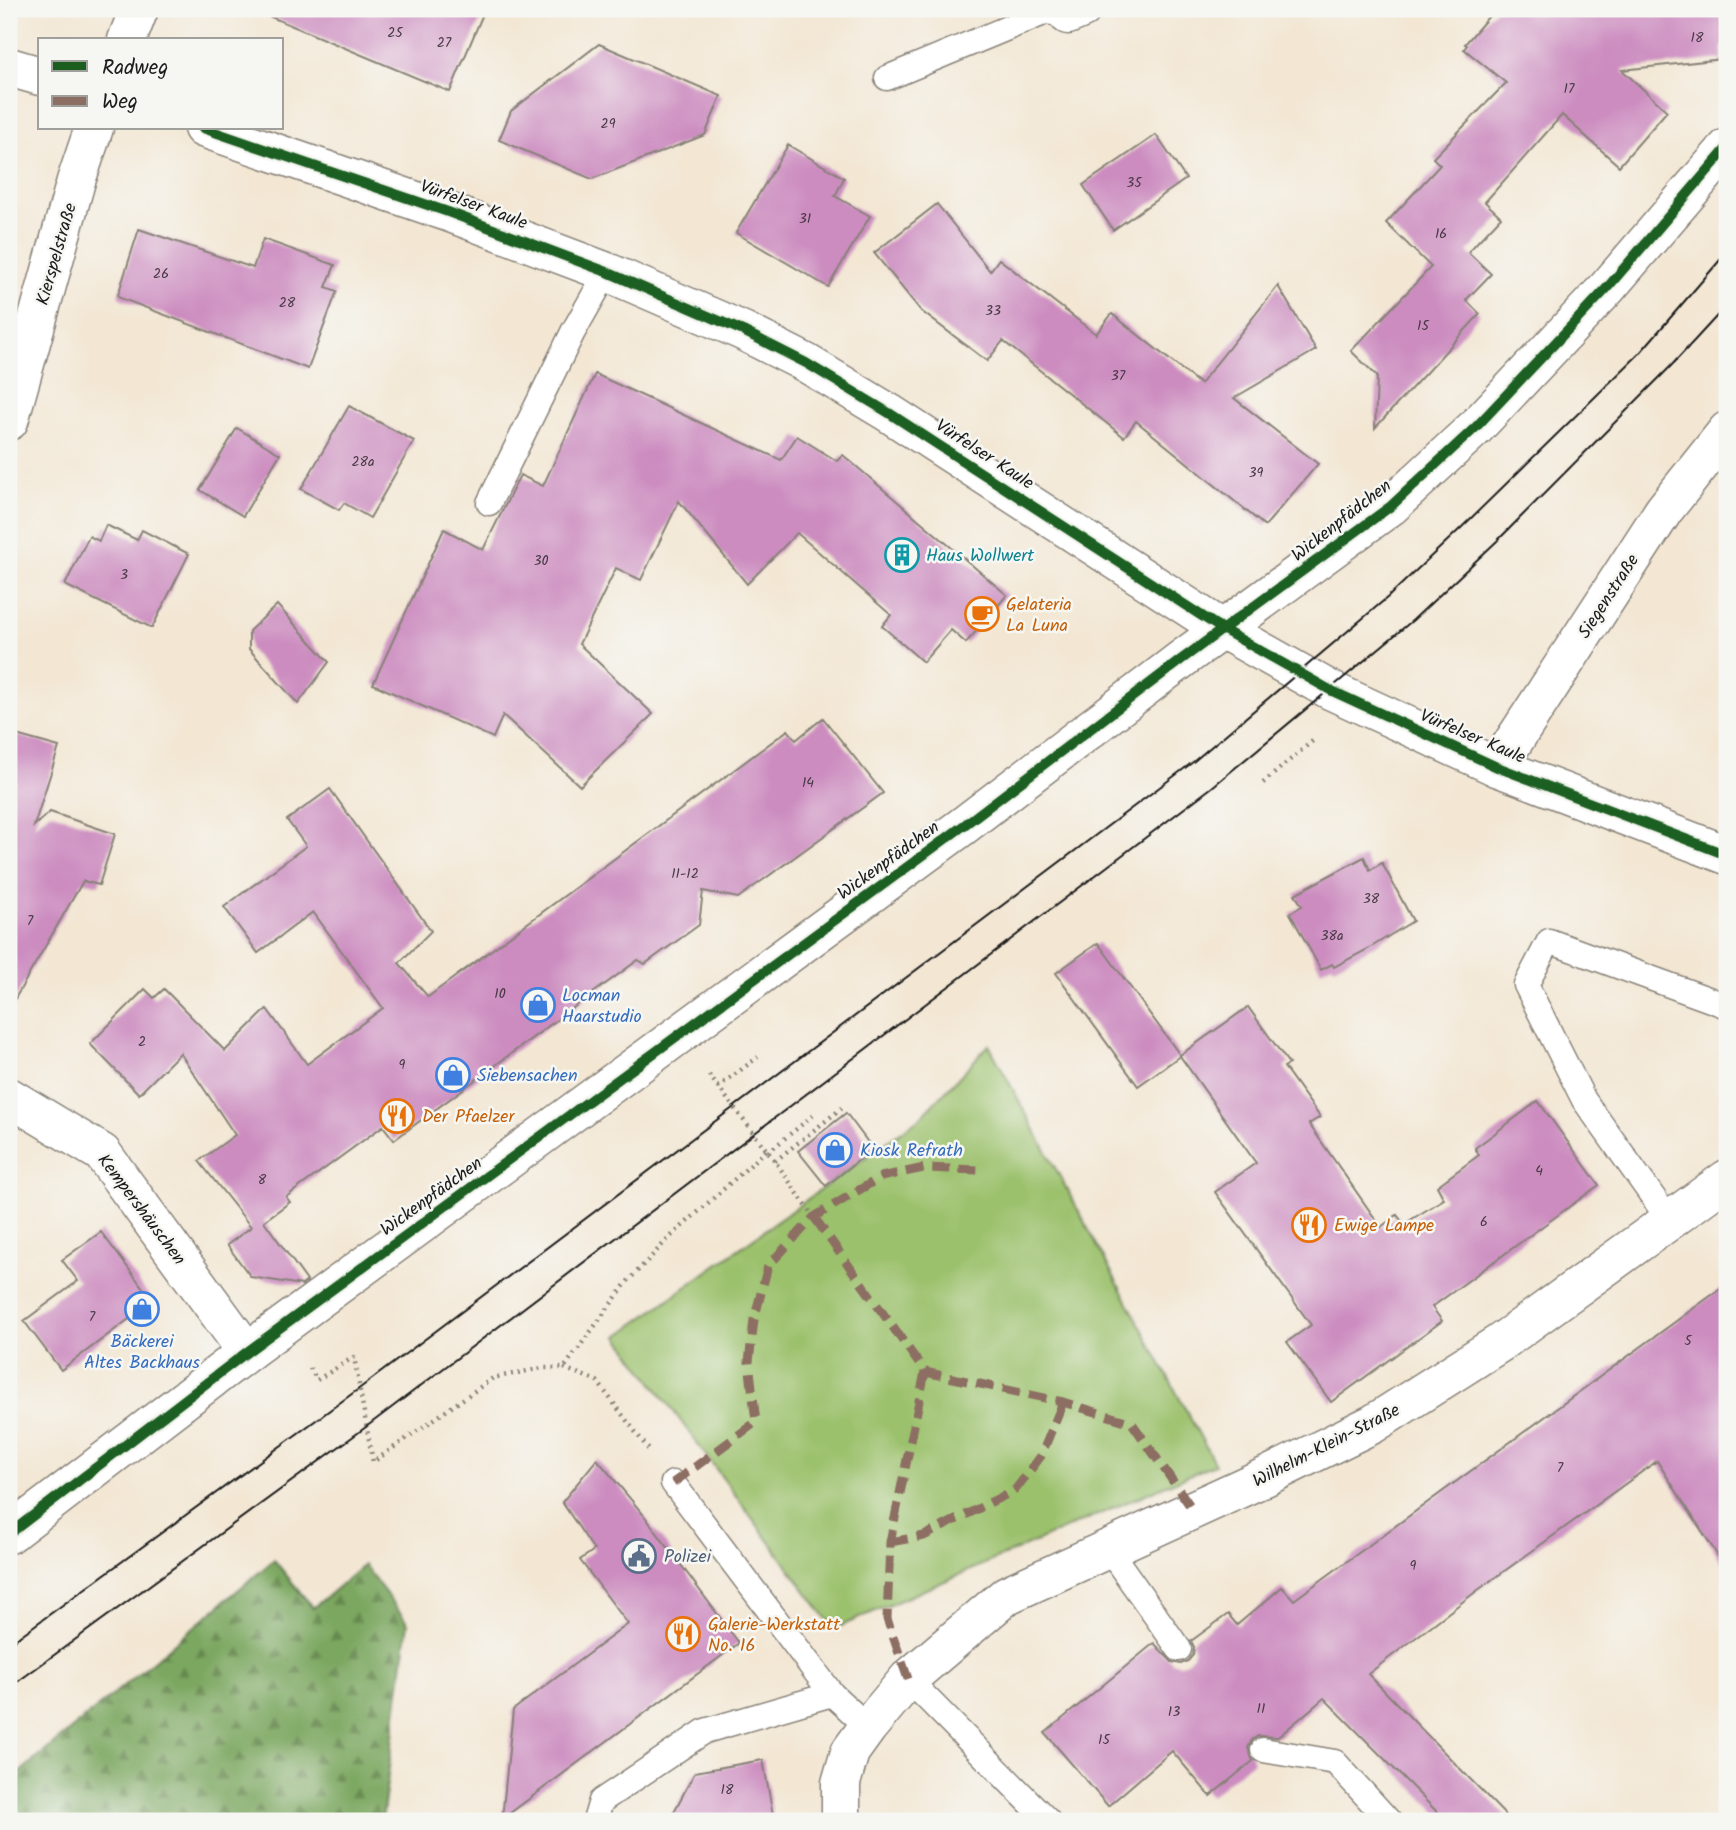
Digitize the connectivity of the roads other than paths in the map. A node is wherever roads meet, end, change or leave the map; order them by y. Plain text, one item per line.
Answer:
1 (139, 9) edge
2 (1075, 12) edge
3 (128, 38) edge
4 (9, 67) edge
5 (38, 75) edge
6 (887, 78) dead end
7 (93, 130) edge
8 (209, 130) edge
9 (1727, 148) edge
10 (607, 272) junction
11 (9, 421) edge
12 (1727, 431) edge
13 (489, 503) dead end
14 (1223, 629) junction
15 (1497, 767) junction
16 (1727, 855) edge
17 (1727, 1006) edge
18 (9, 1097) edge
19 (1727, 1179) edge
20 (1670, 1221) junction
21 (247, 1352) junction
22 (673, 1483) road end
23 (9, 1534) edge
24 (1109, 1550) junction
25 (1179, 1649) dead end
26 (908, 1679) junction
27 (832, 1694) junction
28 (867, 1727) junction
29 (1263, 1750) dead end
30 (595, 1821) edge
31 (841, 1821) edge
32 (1048, 1821) edge
33 (1389, 1821) edge

1 - 3 street
2 - 6 lane
4 - 5 street
7 - 11 street, Kierspelstraße
8 - 10 street, Vürfelser Kaule
9 - 14 street, Wickenpfädchen
10 - 13 lane
10 - 14 street, Vürfelser Kaule
12 - 15 street, Siegenstraße
14 - 15 street, Vürfelser Kaule
14 - 21 street, Wickenpfädchen
15 - 16 street, Vürfelser Kaule
17 - 20 lane
18 - 21 street, Kempershäuschen
19 - 20 street, Wilhelm-Klein-Straße
20 - 24 street, Wilhelm-Klein-Straße
21 - 23 street, Wickenpfädchen
22 - 27 lane
24 - 25 lane
24 - 26 street, Wilhelm-Klein-Straße
26 - 28 street, Wilhelm-Klein-Straße
26 - 32 lane
27 - 28 lane
27 - 30 lane
28 - 31 street, Wilhelm-Klein-Straße
29 - 33 lane

